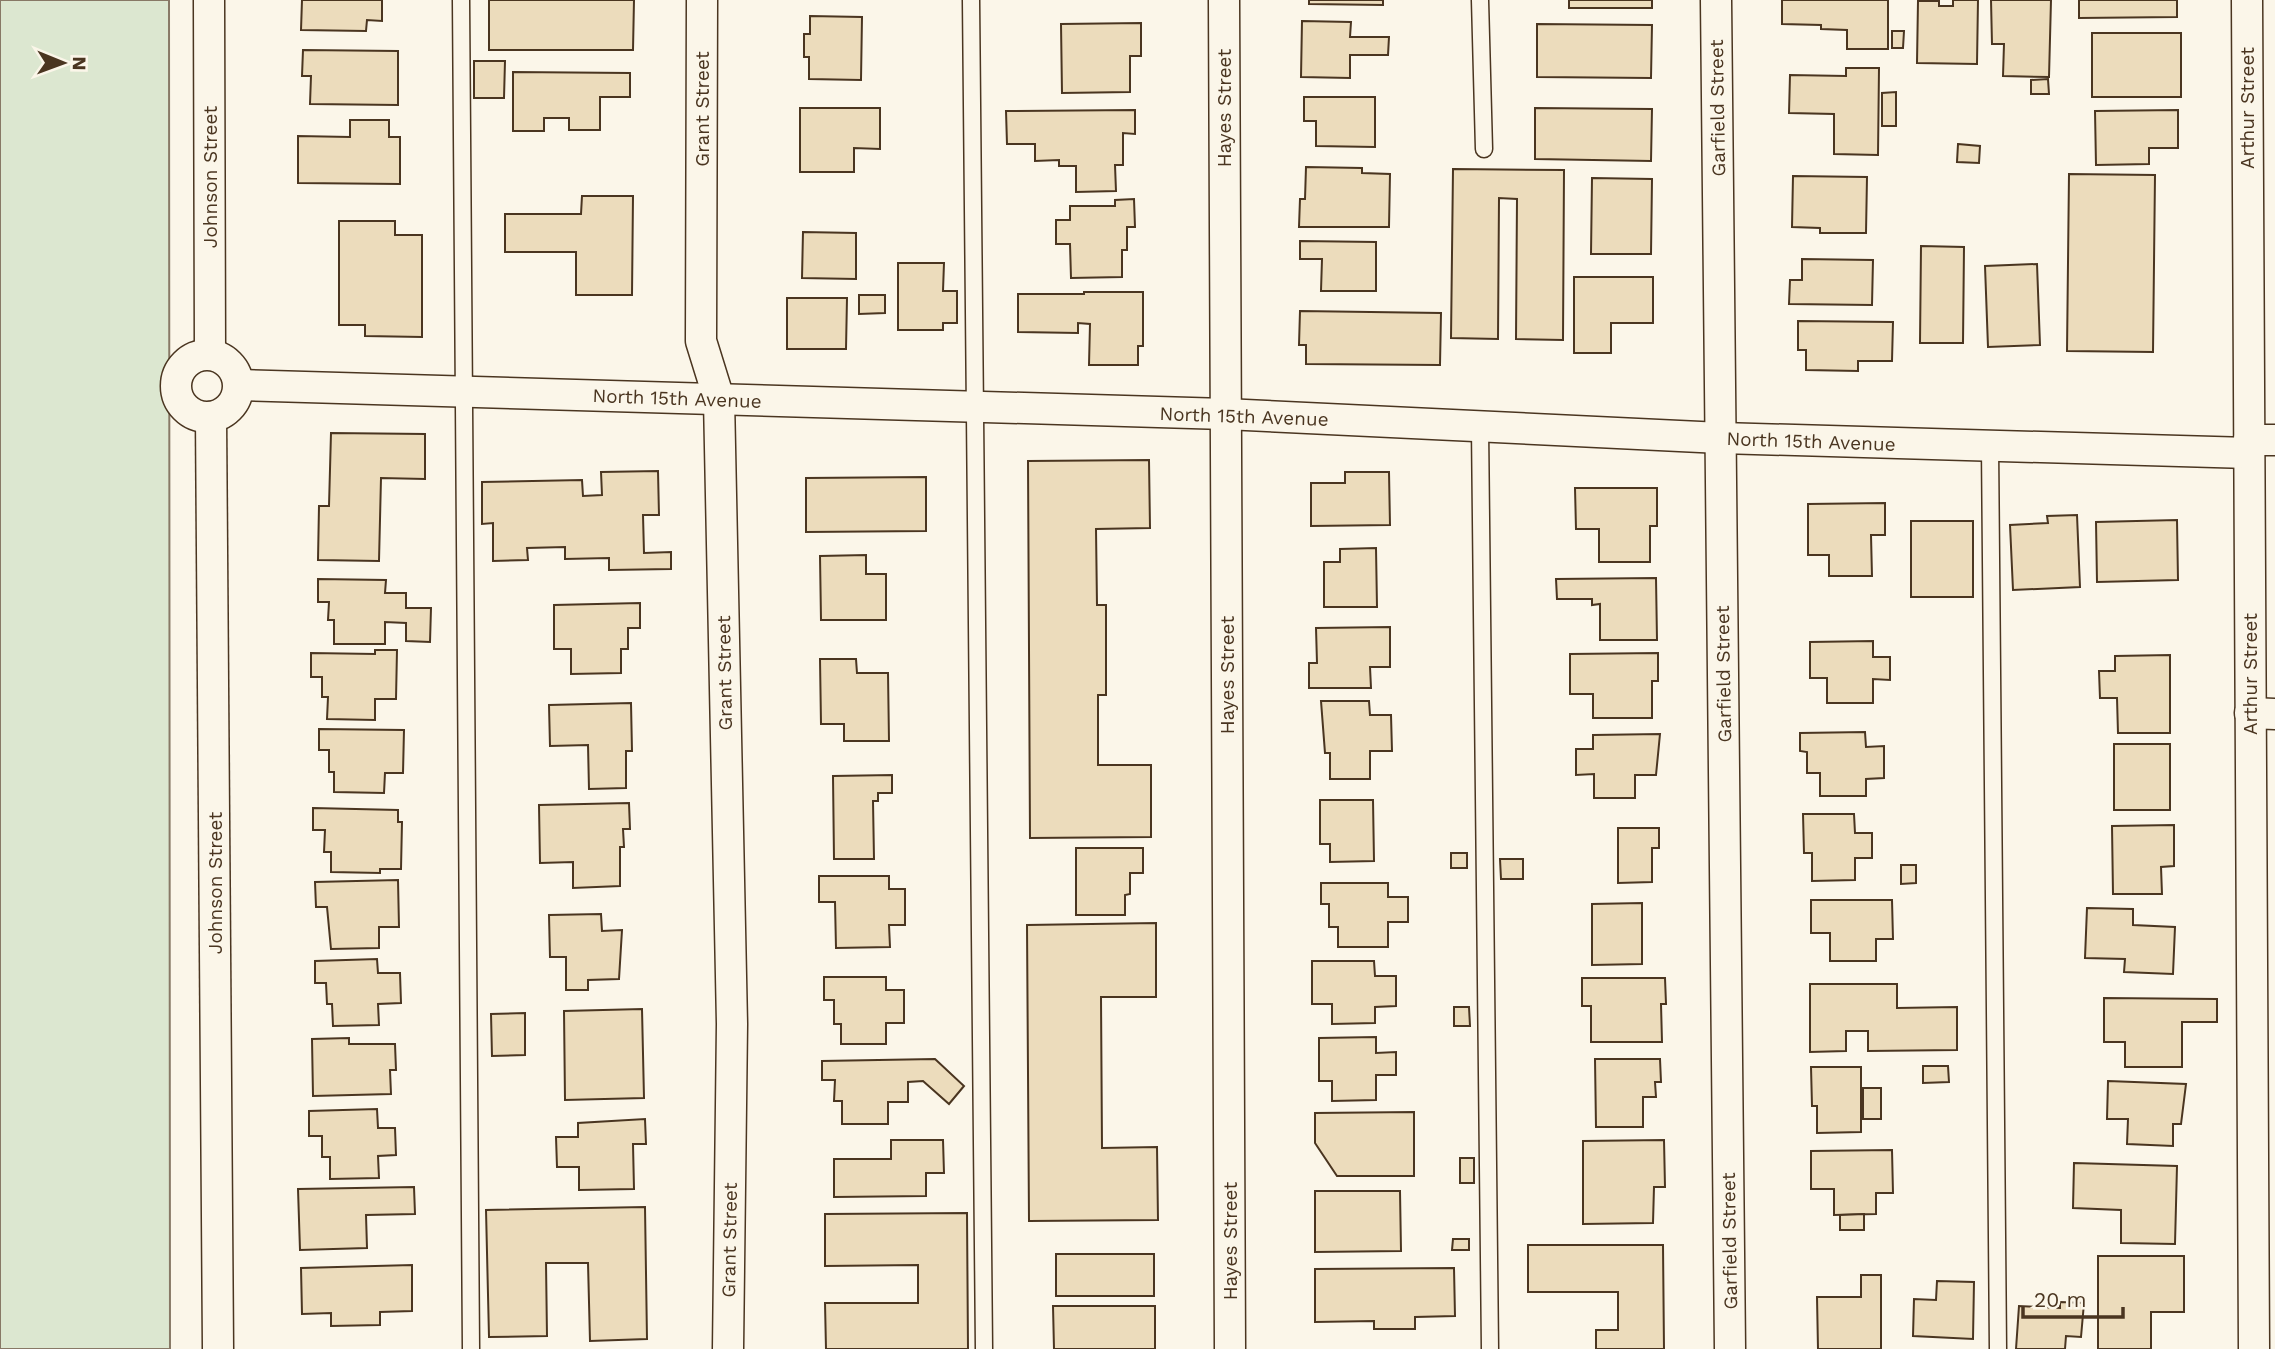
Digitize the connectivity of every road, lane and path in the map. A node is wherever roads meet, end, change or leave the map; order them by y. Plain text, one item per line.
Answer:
1 (209, 0) edge
2 (461, 0) edge
3 (702, 0) edge
4 (971, 0) edge
5 (1224, 0) edge
6 (1480, 0) edge
7 (1716, 0) edge
8 (2247, 0) edge
9 (1484, 149) dead end
10 (210, 354) junction
11 (239, 385) junction
12 (464, 390) junction
13 (719, 399) junction
14 (975, 407) junction
15 (1226, 414) junction
16 (211, 417) junction
17 (1480, 427) junction
18 (1721, 438) junction
19 (2258, 444) edge
20 (1990, 446) junction
21 (2262, 713) edge
22 (2263, 1001) edge
23 (218, 1349) edge
24 (471, 1349) edge
25 (728, 1349) edge
26 (984, 1349) edge
27 (1230, 1349) edge
28 (1490, 1349) edge
29 (1730, 1349) edge
30 (1998, 1349) edge
31 (2253, 1349) edge

1 - 10 street, Johnson Street
2 - 12 lane
3 - 13 street, Grant Street
4 - 14 lane
5 - 15 street, Hayes Street
6 - 9 lane
7 - 18 street, Garfield Street
8 - 19 street, Arthur Street
10 - 11 street
10 - 16 street
11 - 12 street, North 15th Avenue
11 - 16 street
12 - 13 street, North 15th Avenue
12 - 24 lane
13 - 14 street, North 15th Avenue
13 - 25 street, Grant Street
14 - 15 street, North 15th Avenue
14 - 26 lane
15 - 17 street, North 15th Avenue
15 - 27 street, Hayes Street
16 - 23 street, Johnson Street
17 - 18 street, North 15th Avenue
17 - 28 lane
18 - 20 street, North 15th Avenue
18 - 29 street, Garfield Street
19 - 20 street, North 15th Avenue
19 - 21 street, Arthur Street
20 - 30 lane
21 - 22 street, Arthur Street
22 - 31 street, Arthur Street

